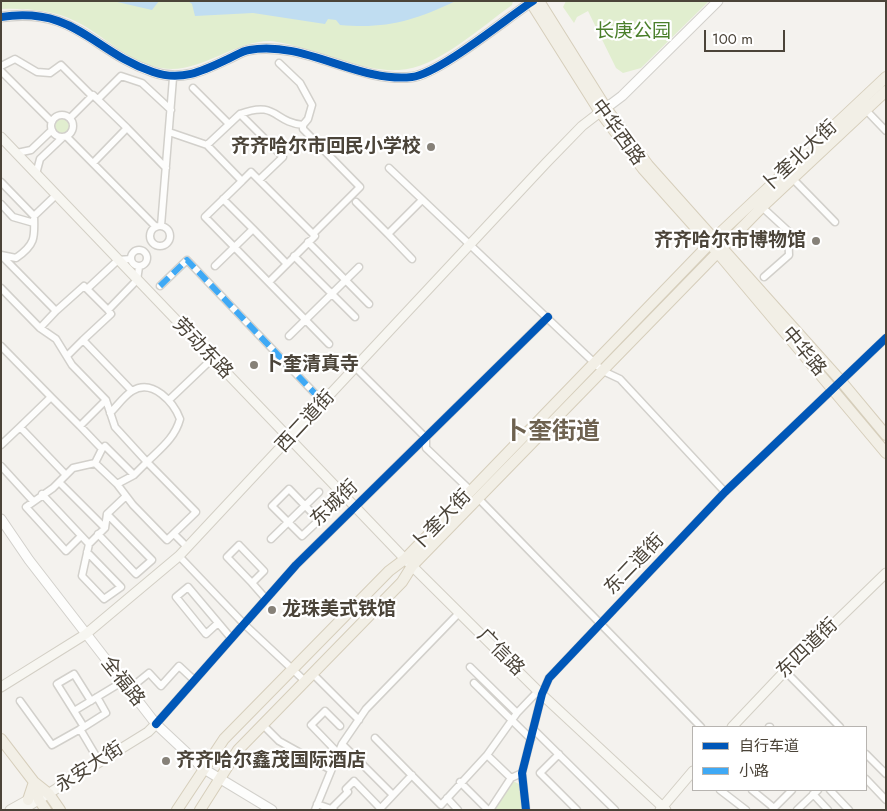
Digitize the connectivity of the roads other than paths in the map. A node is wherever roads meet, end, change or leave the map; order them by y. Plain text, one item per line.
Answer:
1 (718, 1) edge
2 (533, 2) edge
3 (1, 17) edge
4 (279, 63) dead end
5 (1, 66) edge
6 (1, 71) edge
7 (886, 77) edge
8 (173, 78) junction
9 (193, 88) dead end
10 (886, 91) edge
11 (94, 98) junction
12 (862, 106) junction
13 (170, 110) junction
14 (603, 110) junction
15 (240, 114) junction
16 (70, 118) junction
17 (52, 122) junction
18 (229, 124) junction
19 (303, 125) junction
20 (127, 128) junction
21 (52, 130) junction
22 (886, 131) edge
23 (169, 132) junction
24 (1, 137) edge
25 (65, 137) junction
26 (207, 145) junction
27 (17, 153) junction
28 (93, 163) junction
29 (166, 168) junction
30 (389, 168) dead end
31 (36, 174) junction
32 (792, 178) junction
33 (259, 180) junction
34 (242, 181) junction
35 (1, 182) edge
36 (56, 195) junction
37 (224, 199) junction
38 (422, 200) junction
39 (356, 202) dead end
40 (1, 204) edge
41 (762, 207) junction
42 (34, 219) junction
43 (835, 222) dead end
44 (159, 226) junction
45 (253, 229) junction
46 (312, 234) junction
47 (388, 234) junction
48 (308, 242) junction
49 (154, 244) junction
50 (470, 245) junction
51 (717, 246) junction
52 (234, 247) junction
53 (1, 249) edge
54 (144, 252) junction
55 (3, 255) edge
56 (294, 256) junction
57 (131, 259) junction
58 (412, 259) dead end
59 (118, 260) junction
60 (287, 264) junction
61 (215, 266) dead end
62 (139, 267) junction
63 (359, 267) dead end
64 (764, 277) dead end
65 (137, 280) junction
66 (346, 280) junction
67 (269, 282) junction
68 (160, 286) dead end
69 (1, 288) edge
70 (87, 289) junction
71 (332, 294) junction
72 (368, 304) dead end
73 (108, 310) junction
74 (56, 312) junction
75 (548, 317) junction
76 (355, 318) dead end
77 (306, 320) junction
78 (40, 328) junction
79 (289, 336) dead end
80 (886, 338) edge
81 (83, 340) junction
82 (330, 344) dead end
83 (1, 346) edge
84 (67, 356) junction
85 (212, 359) junction
86 (599, 367) junction
87 (356, 368) junction
88 (841, 381) junction
89 (833, 388) junction
90 (132, 391) junction
91 (51, 397) junction
92 (170, 399) junction
93 (106, 400) junction
94 (324, 403) junction
95 (110, 413) junction
96 (80, 426) junction
97 (20, 427) junction
98 (886, 434) edge
99 (426, 438) junction
100 (290, 440) junction
101 (1, 445) edge
102 (102, 449) junction
103 (886, 453) edge
104 (147, 462) junction
105 (95, 463) junction
106 (1, 466) edge
107 (66, 474) junction
108 (134, 476) junction
109 (59, 482) junction
110 (117, 484) junction
111 (319, 492) dead end
112 (725, 492) junction
113 (42, 494) junction
114 (474, 494) junction
115 (126, 496) junction
116 (33, 501) junction
117 (305, 506) junction
118 (356, 507) junction
119 (107, 514) junction
120 (1, 519) edge
121 (288, 523) junction
122 (105, 528) junction
123 (98, 534) junction
124 (174, 534) junction
125 (81, 536) junction
126 (272, 539) dead end
127 (89, 544) junction
128 (187, 547) junction
129 (87, 552) junction
130 (179, 556) junction
131 (409, 562) junction
132 (886, 573) edge
133 (252, 583) junction
134 (266, 599) junction
135 (460, 613) junction
136 (218, 623) junction
137 (244, 624) junction
138 (600, 625) junction
139 (86, 634) junction
140 (231, 638) junction
141 (470, 667) dead end
142 (292, 670) junction
143 (785, 670) junction
144 (310, 678) junction
145 (194, 680) junction
146 (474, 683) dead end
147 (125, 686) junction
148 (1, 687) edge
149 (540, 693) junction
150 (94, 699) junction
151 (20, 701) dead end
152 (74, 710) junction
153 (517, 714) junction
154 (359, 720) junction
155 (512, 721) junction
156 (156, 724) junction
157 (263, 725) junction
158 (340, 726) dead end
159 (700, 726) edge
160 (733, 726) edge
161 (839, 726) edge
162 (82, 728) junction
163 (533, 729) junction
164 (375, 738) dead end
165 (531, 739) junction
166 (1, 740) edge
167 (342, 744) junction
168 (338, 753) junction
169 (487, 754) junction
170 (559, 754) junction
171 (867, 755) edge
172 (99, 761) junction
173 (204, 769) junction
174 (331, 770) junction
175 (692, 772) edge
176 (522, 773) junction
177 (886, 774) edge
178 (412, 775) junction
179 (511, 778) junction
180 (220, 779) junction
181 (867, 780) edge
182 (34, 782) junction
183 (460, 782) junction
184 (721, 791) edge
185 (753, 791) edge
186 (781, 791) edge
187 (791, 791) edge
188 (831, 791) edge
189 (815, 792) edge
190 (49, 794) junction
191 (393, 795) junction
192 (787, 795) junction
193 (446, 798) junction
194 (28, 800) joint
195 (39, 800) junction
196 (886, 800) edge
197 (316, 807) edge
198 (440, 807) edge
199 (333, 809) edge
200 (380, 809) edge
201 (662, 809) edge
202 (773, 809) edge
203 (800, 809) edge
204 (10, 810) edge
205 (22, 810) edge
206 (46, 810) edge
207 (60, 810) edge
208 (177, 810) edge
209 (200, 810) edge
210 (272, 810) edge
211 (458, 810) edge
212 (489, 810) edge
213 (526, 810) edge
214 (577, 810) edge
215 (615, 810) edge
216 (746, 810) edge
217 (828, 810) edge
218 (849, 810) edge

1 - 14 street
2 - 8 street
2 - 14 main road, 中华西路
3 - 8 street
4 - 19 street
5 - 11 street
6 - 17 street
7 - 12 main road, 卜奎北大街
8 - 13 street
9 - 18 street
10 - 12 main road, 卜奎北大街
11 - 13 street
11 - 16 street
11 - 20 street
12 - 22 street
12 - 32 main road, 卜奎北大街
12 - 51 main road, 卜奎北大街
13 - 23 street
14 - 50 main road, 西二道街
14 - 51 main road, 中华西路
15 - 18 street
15 - 19 street
15 - 33 street
16 - 17 street
16 - 25 street
17 - 21 street
18 - 26 street
19 - 46 street
20 - 28 street
20 - 29 street
21 - 25 street
21 - 27 street
23 - 26 street
23 - 29 street
24 - 27 main road, 劳动东路
25 - 28 street
25 - 31 street
26 - 34 street
27 - 31 main road, 劳动东路
28 - 44 street
29 - 44 street
30 - 38 street
31 - 36 main road, 劳动东路
32 - 41 main road, 卜奎北大街
32 - 43 street
33 - 34 street
33 - 46 street
34 - 37 street
35 - 42 street
36 - 42 street
36 - 59 main road, 劳动东路
37 - 45 street
37 - 52 street
38 - 47 street
38 - 50 street
39 - 47 street
40 - 42 street
41 - 51 main road, 卜奎北大街
41 - 64 street
42 - 55 street
44 - 49 street
44 - 49 street
45 - 52 street
45 - 60 street
46 - 48 street
47 - 58 street
48 - 56 street
48 - 66 street
49 - 54 street
50 - 75 street
50 - 87 main road, 西二道街
51 - 86 main road, 卜奎大街
51 - 88 main road, 中华路
51 - 89 main road, 中华路
52 - 61 street
52 - 67 street
53 - 55 street
54 - 57 street
54 - 62 street
55 - 74 street
56 - 60 street
56 - 71 street
57 - 59 street
57 - 62 street
59 - 65 main road, 劳动东路
59 - 70 street
60 - 67 street
62 - 65 street
63 - 66 street
65 - 73 street
65 - 85 main road, 劳动东路
66 - 71 street
66 - 72 street
67 - 77 street
68 - 94 street
69 - 78 street
70 - 73 street
70 - 74 street
71 - 76 street
71 - 77 street
73 - 81 street
74 - 78 street
75 - 86 street
75 - 99 street, 东城街
77 - 79 street
77 - 82 street
78 - 84 street
80 - 88 street, 东二道街
81 - 84 street
81 - 90 street
83 - 91 street
84 - 93 street
85 - 92 street
85 - 100 main road, 劳动东路
86 - 112 street
86 - 114 main road, 卜奎大街
87 - 94 main road, 西二道街
87 - 99 street
88 - 89 street, 东二道街
88 - 98 main road, 中华路
89 - 103 main road, 中华路
89 - 112 street, 东二道街
90 - 92 street
90 - 95 street
91 - 96 street
91 - 97 street
92 - 104 street
93 - 95 street
93 - 96 street
94 - 100 main road, 西二道街
95 - 104 street
96 - 102 street
97 - 101 street
97 - 107 street
99 - 114 street
99 - 118 street, 东城街
100 - 118 main road, 劳动东路
100 - 128 main road, 西二道街
102 - 105 street
102 - 108 street
104 - 108 street
104 - 124 street
105 - 107 street
105 - 110 street
106 - 116 street
107 - 109 street
108 - 110 street
109 - 113 street
109 - 122 street
110 - 115 street
111 - 117 street
112 - 138 street, 东二道街
113 - 116 street
113 - 125 street
114 - 131 main road, 卜奎大街
114 - 138 street
115 - 119 street
115 - 124 street
116 - 125 street
117 - 121 street
117 - 121 street
117 - 121 street
118 - 131 main road, 劳动东路
118 - 134 street, 东城街
119 - 122 street
119 - 123 street
120 - 139 street, 全福路
121 - 126 street
122 - 123 street
123 - 127 street
124 - 128 street
125 - 127 street
127 - 129 street
128 - 130 main road, 西二道街
129 - 129 street
130 - 137 street
130 - 139 main road, 西二道街
131 - 135 main road, 广信路
131 - 142 main road, 卜奎大街
131 - 144 main road, 卜奎大街
132 - 143 main road, 东四道街
133 - 133 street
133 - 134 street
134 - 137 street, 东城街
135 - 149 main road, 广信路
135 - 154 street
136 - 136 street
136 - 140 street
137 - 140 street, 东城街
137 - 142 street
138 - 149 street, 东二道街
138 - 159 street
139 - 147 street, 全福路
139 - 148 main road, 西二道街
140 - 145 street, 东城街
141 - 153 street
142 - 144 street
142 - 173 main road, 卜奎大街
143 - 160 main road, 东四道街
143 - 161 street
144 - 154 street
144 - 157 main road, 卜奎大街
145 - 147 street
145 - 156 street, 东城街
146 - 155 street
147 - 150 street
147 - 156 street, 全福路
149 - 153 street
149 - 163 street, 东二道街
149 - 201 main road, 广信路
150 - 152 street
150 - 152 street
150 - 162 street
151 - 162 street
152 - 162 street
153 - 155 street
154 - 167 street
155 - 165 street
155 - 169 street
156 - 172 main road, 永安大街
156 - 173 street, 全福路
157 - 174 street
157 - 180 main road, 卜奎大街
158 - 168 street
162 - 172 street
163 - 165 street, 东二道街
163 - 170 street
164 - 178 street
165 - 176 street, 东二道街
166 - 182 main road
167 - 168 street
167 - 191 street
168 - 174 street
169 - 179 street
169 - 183 street
170 - 214 street
170 - 215 street
171 - 177 street
172 - 190 main road, 永安大街
173 - 180 street, 全福路
173 - 208 main road, 卜奎大街
174 - 197 street
175 - 201 main road
176 - 179 street
176 - 213 street, 东二道街
178 - 191 street
178 - 198 street
179 - 212 street
180 - 209 main road, 卜奎大街
180 - 210 street, 全福路
181 - 196 street
182 - 190 main road
182 - 194 main road
182 - 195 main road
183 - 193 street
183 - 212 street
184 - 216 street
185 - 202 street
186 - 192 street
187 - 192 street
188 - 218 street
189 - 203 street
189 - 217 street
190 - 195 main road, 永安大街
190 - 207 main road
191 - 200 street
192 - 202 street
193 - 198 street
193 - 211 street
194 - 204 main road
195 - 205 main road, 永安大街
195 - 206 main road
197 - 199 street
199 - 200 street

